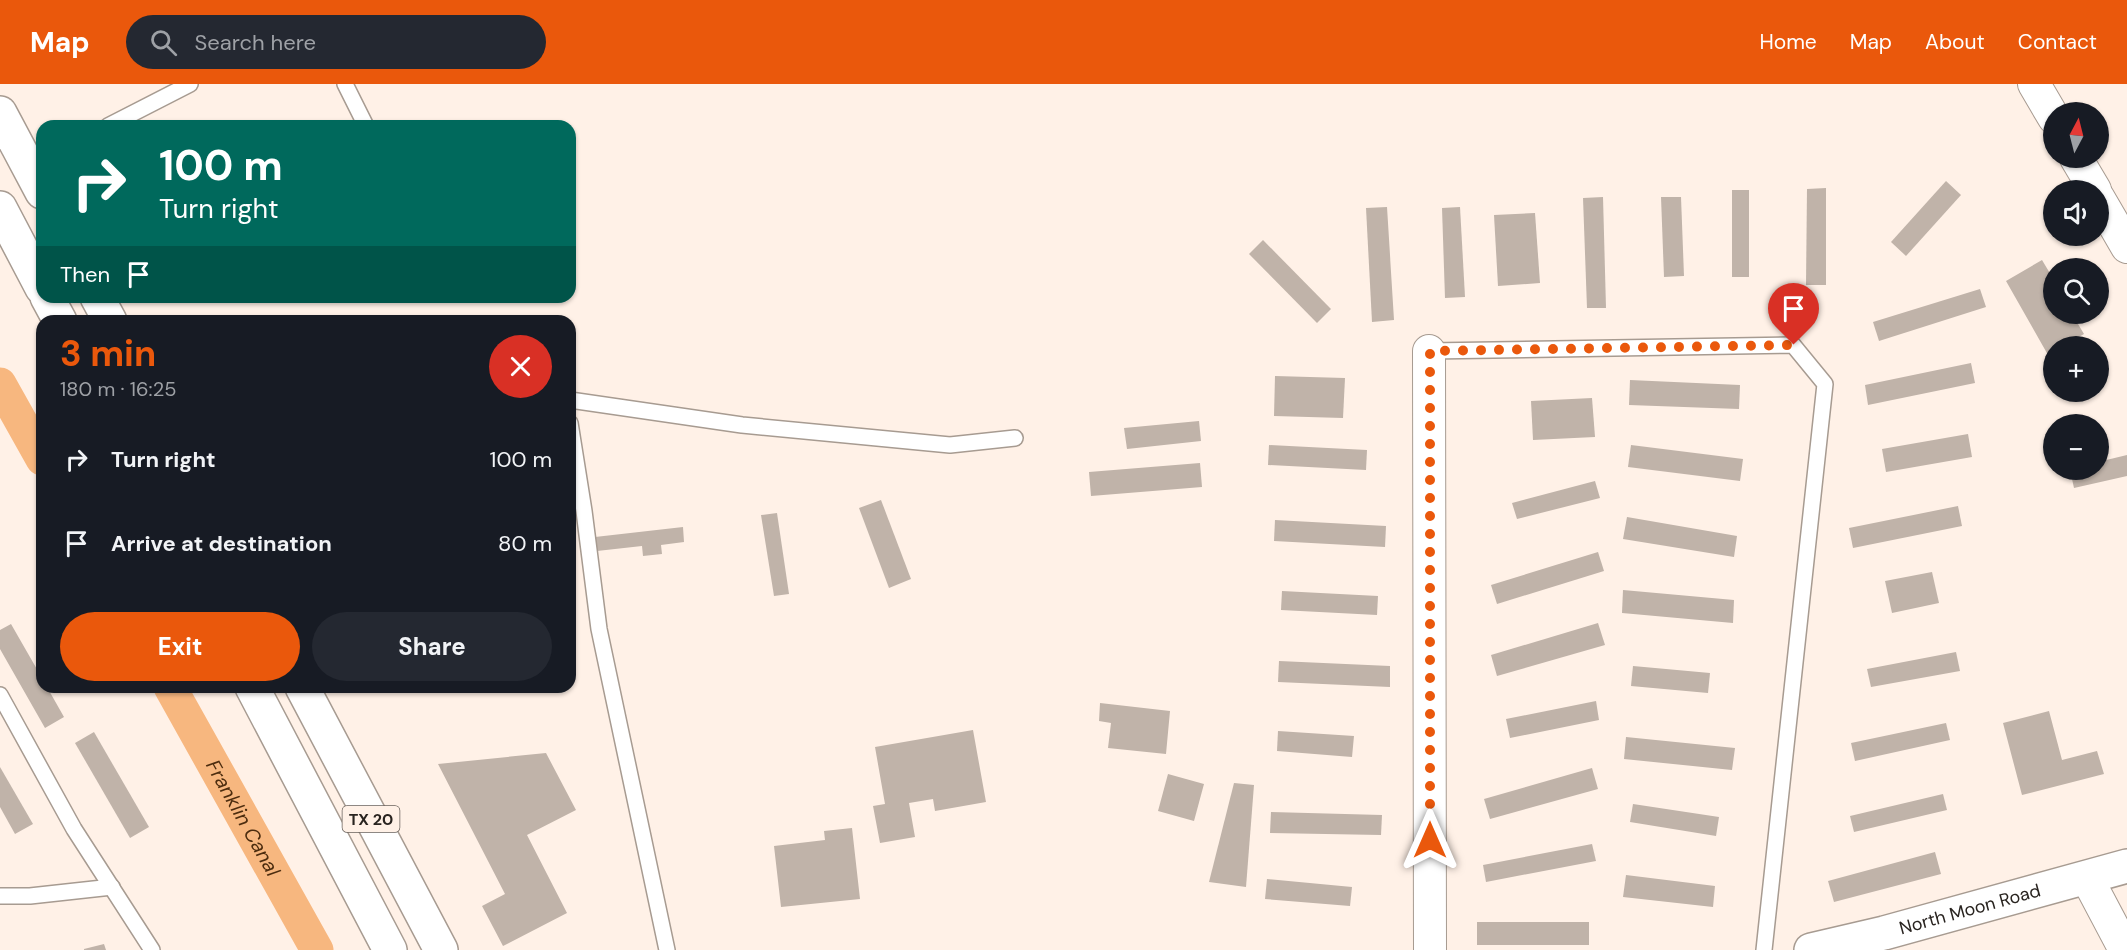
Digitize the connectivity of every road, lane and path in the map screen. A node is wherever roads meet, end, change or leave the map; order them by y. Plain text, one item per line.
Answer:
1 (190, 84) edge
2 (345, 84) edge
3 (2034, 84) edge
4 (2045, 102) edge
5 (0, 113) edge
6 (120, 120) edge
7 (363, 120) edge
8 (36, 170) edge
9 (0, 208) edge
10 (2109, 216) edge
11 (2127, 247) edge
12 (36, 277) edge
13 (1430, 351) joint
14 (576, 401) edge
15 (1015, 438) dead end
16 (576, 461) edge
17 (255, 693) edge
18 (305, 693) edge
19 (0, 695) edge
20 (2127, 866) edge
21 (2087, 878) junction
22 (112, 887) junction
23 (0, 896) edge
24 (152, 950) edge
25 (390, 950) edge
26 (441, 950) edge
27 (667, 950) edge
28 (1430, 950) edge
29 (1764, 950) edge
30 (1811, 950) edge
31 (2125, 950) edge

1 - 6 lane
2 - 7 lane
3 - 4 street
5 - 8 main road
9 - 12 main road
10 - 11 street
13 - 28 street
13 - 29 lane
14 - 15 lane
16 - 27 lane
17 - 25 main road, TX 20
18 - 26 main road, TX 20
19 - 22 lane
20 - 21 main road, North Moon Road
21 - 30 main road, North Moon Road
21 - 31 street
22 - 23 lane
22 - 24 lane

